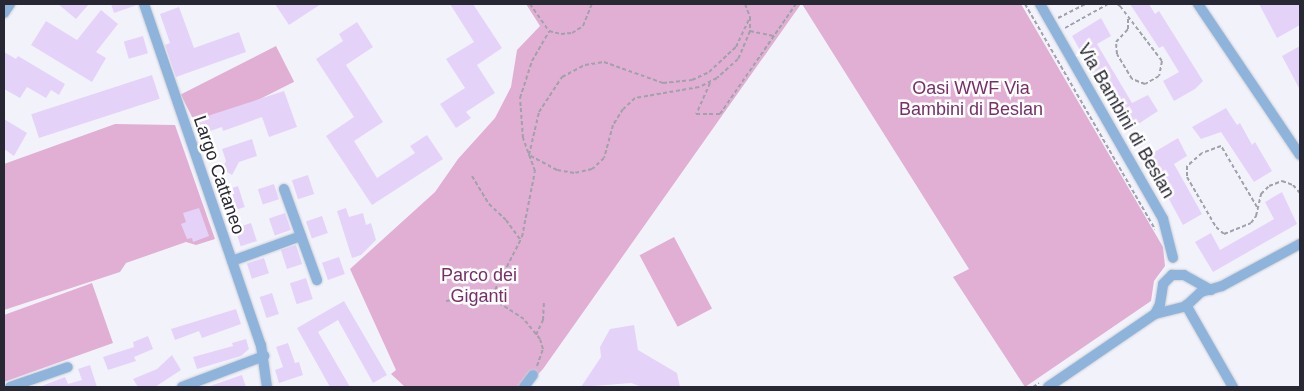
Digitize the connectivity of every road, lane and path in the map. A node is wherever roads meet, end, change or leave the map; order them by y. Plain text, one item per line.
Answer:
1 (10, 4) edge
2 (144, 4) edge
3 (530, 4) edge
4 (592, 4) edge
5 (745, 4) edge
6 (796, 4) edge
7 (1025, 4) edge
8 (1040, 4) edge
9 (1085, 4) edge
10 (1108, 4) edge
11 (1117, 4) edge
12 (1198, 4) edge
13 (4, 13) edge
14 (750, 16) junction
15 (1128, 17) junction
16 (1051, 23) junction
17 (550, 31) junction
18 (750, 31) junction
19 (1057, 34) junction
20 (774, 36) junction
21 (710, 82) junction
22 (1300, 155) edge
23 (529, 156) junction
24 (472, 176) dead end
25 (284, 188) dead end
26 (1300, 193) edge
27 (1257, 207) junction
28 (1159, 235) dead end
29 (301, 236) junction
30 (520, 240) junction
31 (1300, 244) edge
32 (1173, 258) junction
33 (232, 261) junction
34 (1188, 277) junction
35 (1166, 279) junction
36 (317, 280) dead end
37 (495, 290) junction
38 (1211, 290) junction
39 (1162, 291) junction
40 (446, 301) dead end
41 (544, 301) dead end
42 (1186, 304) junction
43 (1155, 314) junction
44 (536, 335) junction
45 (264, 356) junction
46 (68, 367) dead end
47 (533, 375) joint
48 (1044, 385) edge
49 (10, 387) edge
50 (182, 387) edge
51 (267, 387) edge
52 (524, 387) edge
53 (1033, 387) edge
54 (1233, 387) edge

1 - 13 street
2 - 33 street, Largo Cattaneo
3 - 17 path
4 - 17 path
5 - 14 path
6 - 20 path
7 - 28 path
8 - 16 street, Via Bambini di Beslan
9 - 16 path
10 - 19 path
11 - 15 path
12 - 22 street
14 - 18 path
14 - 23 path
15 - 15 path
16 - 19 street, Via Bambini di Beslan
17 - 23 path
18 - 20 path
18 - 21 path
19 - 32 street, Via Bambini di Beslan
20 - 21 path
21 - 23 path
23 - 30 path
24 - 30 path
25 - 29 street
26 - 27 path
27 - 27 path
29 - 33 street
29 - 36 street
30 - 37 path
31 - 38 street
32 - 34 street, Via Bambini di Beslan
32 - 35 street
33 - 45 street, Largo Cattaneo
34 - 35 street
34 - 38 street
34 - 42 street
35 - 39 street
37 - 40 path
37 - 44 path
38 - 42 street
39 - 42 street
39 - 43 street
41 - 44 path
42 - 43 street
42 - 54 street
43 - 48 street
44 - 47 path
45 - 50 street
45 - 51 street, Largo Cattaneo
46 - 49 street
47 - 52 street
48 - 53 path

